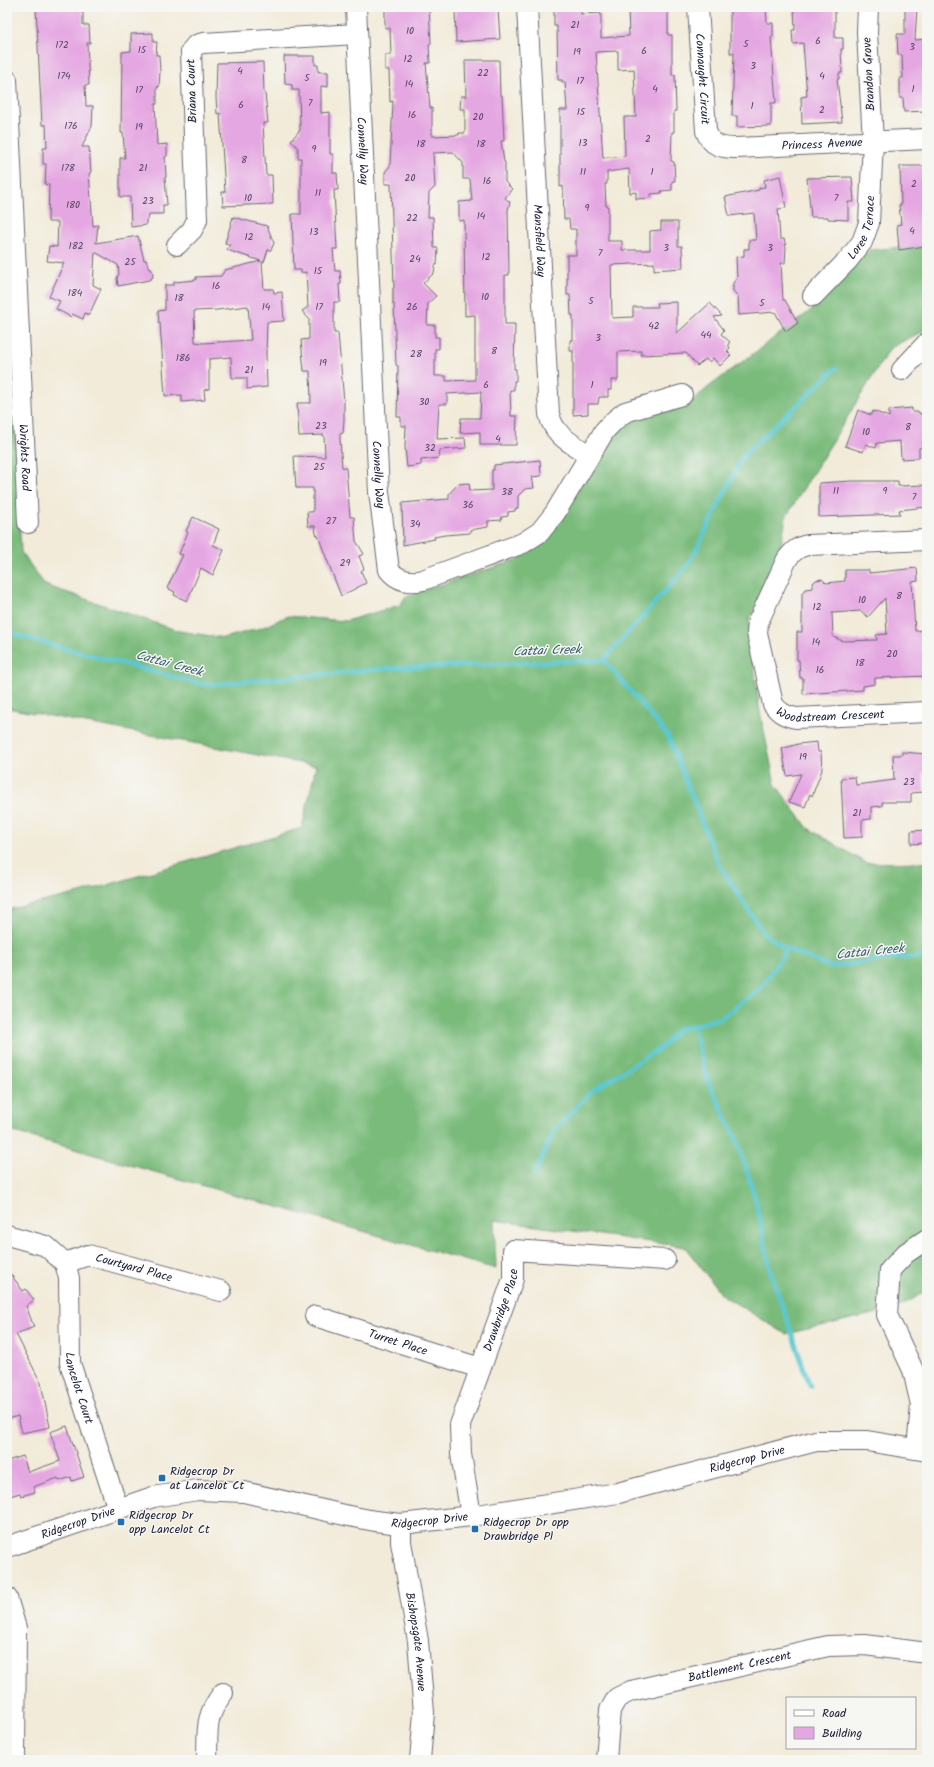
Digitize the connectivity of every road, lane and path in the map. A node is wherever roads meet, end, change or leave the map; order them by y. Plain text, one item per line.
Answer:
1 (356, 7) edge
2 (527, 7) edge
3 (698, 7) edge
4 (868, 7) edge
5 (357, 34) junction
6 (7, 80) edge
7 (8, 130) edge
8 (927, 139) edge
9 (873, 142) junction
10 (717, 145) joint
11 (177, 245) dead end
12 (813, 296) dead end
13 (927, 343) edge
14 (902, 370) dead end
15 (682, 395) dead end
16 (589, 455) junction
17 (28, 523) dead end
18 (927, 540) edge
19 (927, 712) edge
20 (7, 1235) edge
21 (927, 1239) edge
22 (665, 1260) dead end
23 (65, 1263) junction
24 (221, 1291) dead end
25 (315, 1316) dead end
26 (480, 1368) junction
27 (922, 1450) edge
28 (118, 1509) junction
29 (471, 1516) junction
30 (401, 1524) junction
31 (7, 1547) edge
32 (7, 1598) edge
33 (927, 1653) edge
34 (223, 1693) dead end
35 (15, 1760) edge
36 (207, 1760) edge
37 (420, 1760) edge
38 (606, 1760) edge

1 - 5 street, Connelly Way
2 - 16 street, Mansfield Way
3 - 10 street, Connaught Circuit
4 - 9 street, Brandon Grove
5 - 11 street, Briana Court
5 - 16 street, Connelly Way
6 - 7 street, Wrights Road
7 - 17 street, Wrights Road
8 - 9 street, Princess Avenue
9 - 10 street, Princess Avenue
9 - 12 street, Loree Terrace
13 - 14 street
15 - 16 street, Connelly Way
18 - 19 street, Woodstream Crescent
20 - 23 street
21 - 27 street
22 - 26 street, Drawbridge Place
23 - 24 street, Courtyard Place
23 - 28 street, Lancelot Court
25 - 26 street, Turret Place
26 - 29 street, Drawbridge Place
27 - 29 street, Ridgecrop Drive
28 - 30 street, Ridgecrop Drive
28 - 31 street, Ridgecrop Drive
29 - 30 street, Ridgecrop Drive
30 - 37 street, Bishopsgate Avenue
32 - 35 street
33 - 38 street, Battlement Crescent
34 - 36 street

